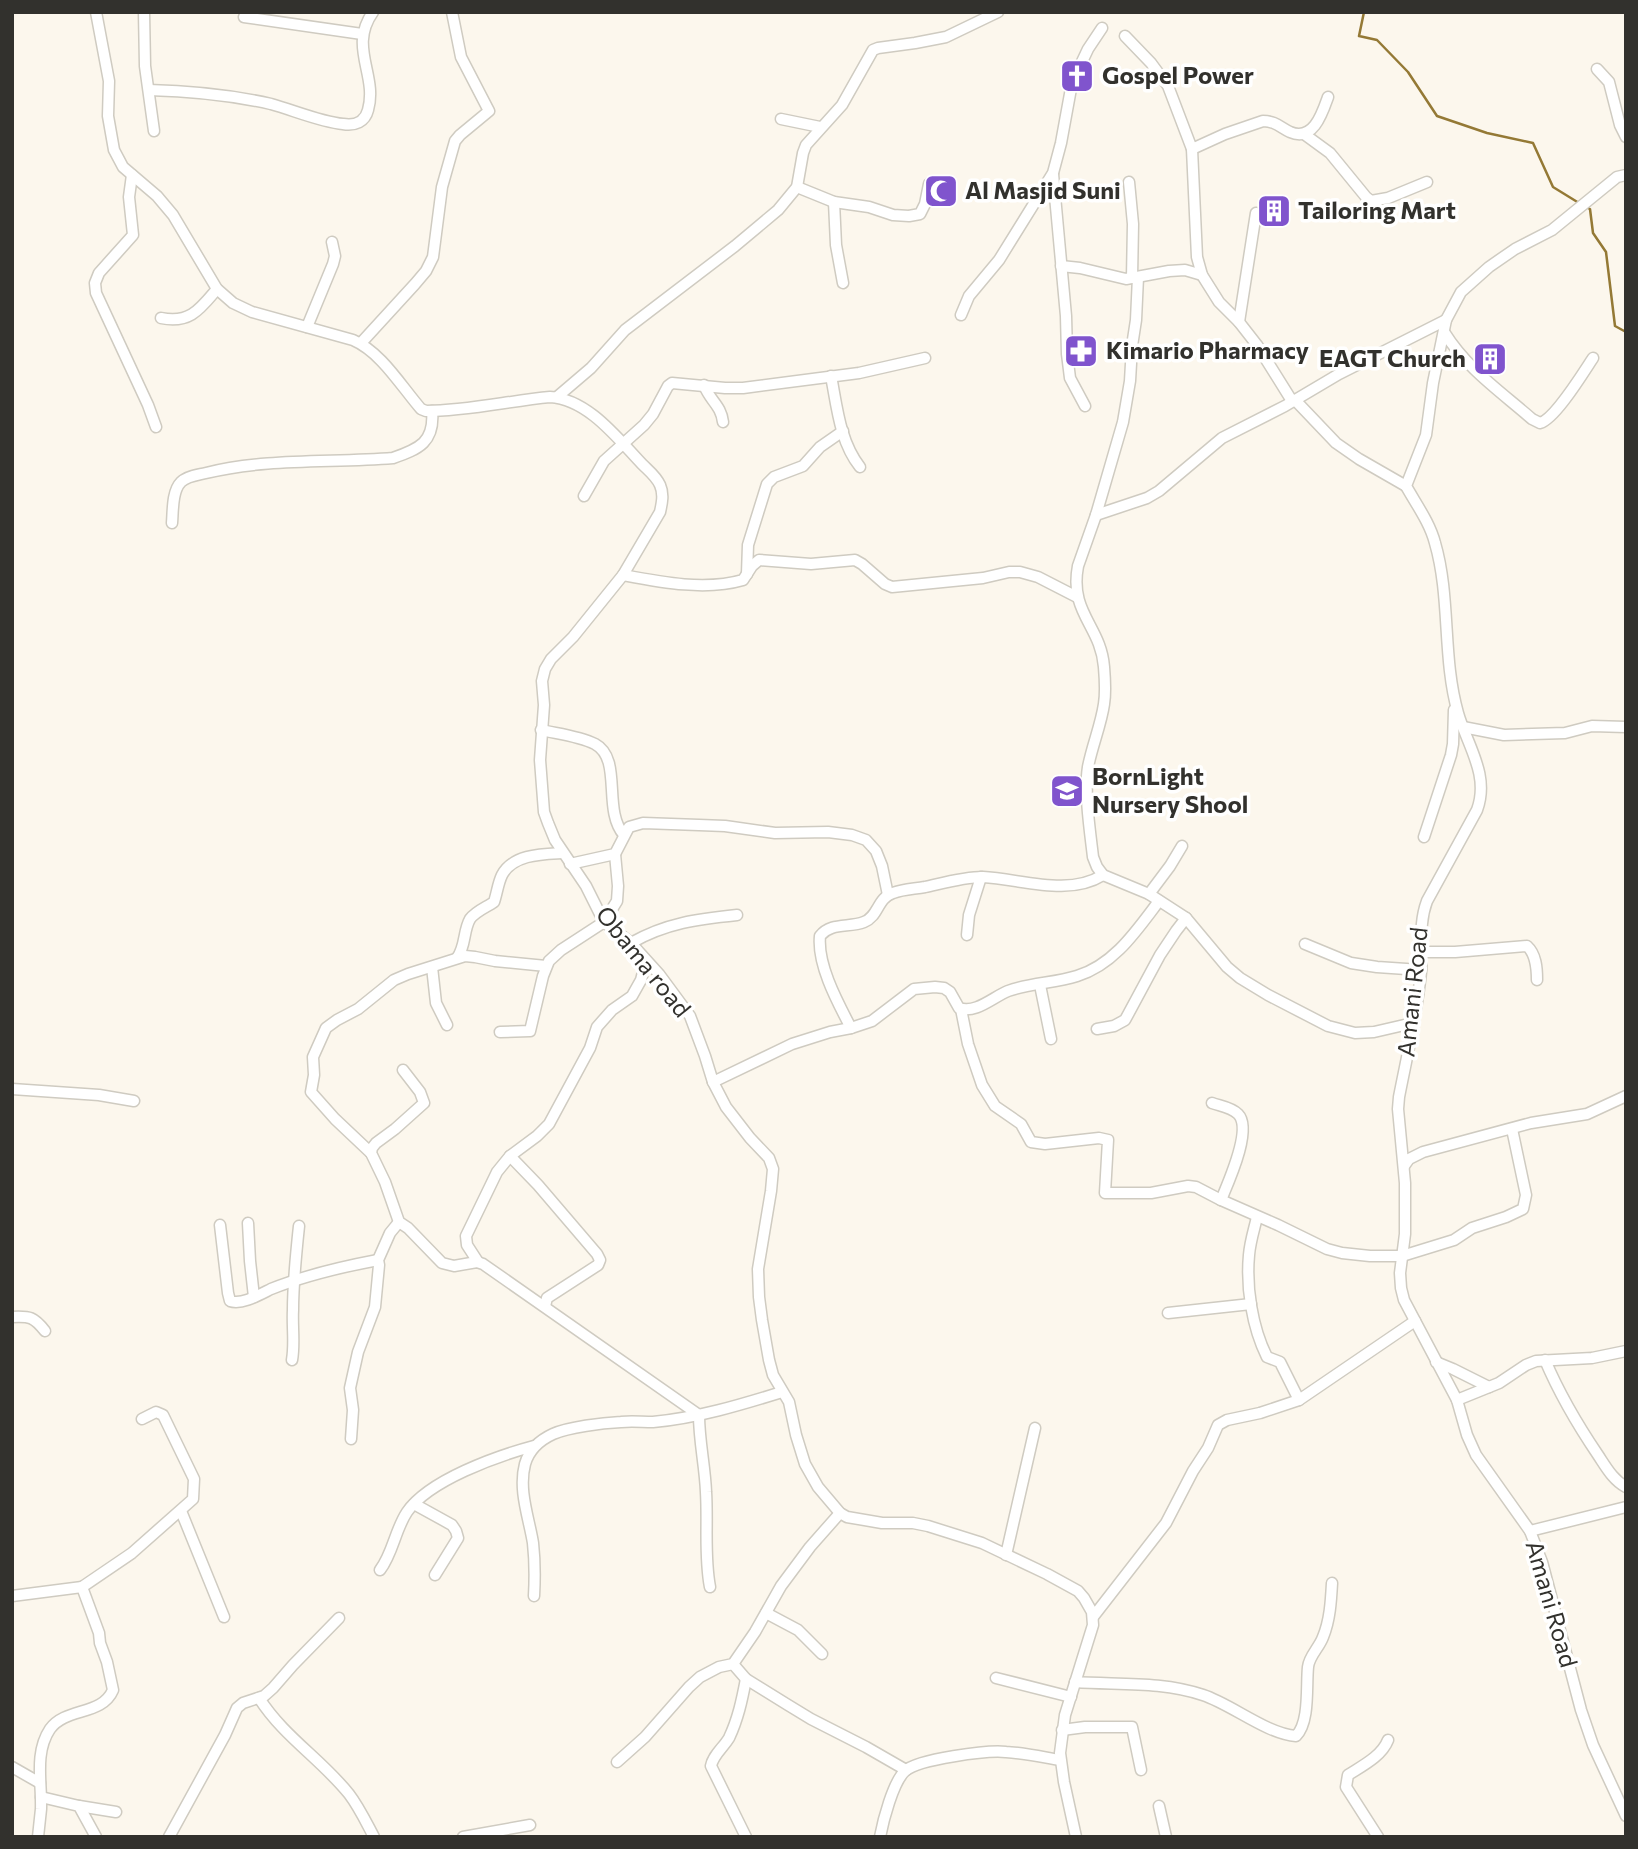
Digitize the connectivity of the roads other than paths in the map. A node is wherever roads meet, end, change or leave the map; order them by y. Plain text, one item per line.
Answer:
1 (96, 12) edge
2 (144, 12) edge
3 (452, 12) edge
4 (998, 12) edge
5 (372, 13) edge
6 (244, 17) dead end
7 (1102, 28) dead end
8 (362, 34) junction
9 (1125, 36) dead end
10 (1597, 69) dead end
11 (149, 90) junction
12 (1328, 97) dead end
13 (781, 119) dead end
14 (820, 127) junction
15 (154, 131) dead end
16 (1304, 134) junction
17 (1626, 137) edge
18 (1192, 149) junction
19 (1053, 173) junction
20 (132, 175) junction
21 (1626, 175) edge
22 (1129, 182) dead end
23 (1427, 182) dead end
24 (929, 184) dead end
25 (797, 187) junction
26 (834, 202) junction
27 (1256, 213) dead end
28 (332, 242) dead end
29 (1061, 266) junction
30 (1202, 275) junction
31 (1135, 278) junction
32 (843, 283) dead end
33 (217, 289) junction
34 (961, 315) dead end
35 (161, 318) dead end
36 (1446, 320) junction
37 (1239, 322) junction
38 (307, 327) junction
39 (1444, 332) junction
40 (361, 343) junction
41 (925, 358) dead end
42 (1593, 358) dead end
43 (831, 376) junction
44 (704, 385) junction
45 (557, 397) junction
46 (1293, 400) junction
47 (1085, 406) dead end
48 (432, 411) junction
49 (723, 422) dead end
50 (156, 427) dead end
51 (843, 430) junction
52 (624, 443) junction
53 (860, 467) dead end
54 (1406, 486) junction
55 (584, 496) dead end
56 (1097, 515) junction
57 (172, 523) dead end
58 (747, 574) junction
59 (623, 575) junction
60 (1077, 597) junction
61 (1455, 699) junction
62 (1463, 727) junction
63 (1626, 727) edge
64 (541, 730) junction
65 (624, 835) junction
66 (1424, 837) dead end
67 (1182, 846) dead end
68 (562, 853) junction
69 (615, 854) junction
70 (570, 864) junction
71 (1103, 875) junction
72 (981, 877) junction
73 (1149, 894) junction
74 (888, 895) junction
75 (1159, 901) junction
76 (737, 915) dead end
77 (1186, 918) junction
78 (604, 922) junction
79 (967, 934) dead end
80 (631, 943) junction
81 (1305, 944) dead end
82 (1421, 952) junction
83 (457, 958) junction
84 (646, 961) junction
85 (546, 966) junction
86 (432, 967) junction
87 (1421, 970) junction
88 (1537, 980) dead end
89 (1040, 985) junction
90 (961, 1009) junction
91 (1413, 1023) junction
92 (447, 1025) dead end
93 (851, 1028) junction
94 (1097, 1029) dead end
95 (500, 1031) dead end
96 (1051, 1039) dead end
97 (403, 1070) dead end
98 (713, 1082) junction
99 (12, 1089) edge
100 (1626, 1096) edge
101 (134, 1101) dead end
102 (1212, 1103) dead end
103 (1512, 1129) junction
104 (371, 1153) junction
105 (510, 1156) junction
106 (1404, 1166) junction
107 (1221, 1200) junction
108 (1257, 1217) junction
109 (399, 1222) junction
110 (248, 1223) dead end
111 (220, 1225) dead end
112 (299, 1226) dead end
113 (1402, 1256) junction
114 (378, 1261) junction
115 (478, 1262) junction
116 (294, 1280) junction
117 (254, 1297) junction
118 (1251, 1304) junction
119 (545, 1306) junction
120 (1168, 1312) dead end
121 (12, 1317) edge
122 (1415, 1321) junction
123 (46, 1331) dead end
124 (1626, 1351) edge
125 (292, 1360) dead end
126 (1545, 1360) junction
127 (1436, 1362) junction
128 (1489, 1387) junction
129 (782, 1392) junction
130 (1299, 1400) junction
131 (1457, 1400) junction
132 (699, 1415) junction
133 (142, 1419) dead end
134 (1035, 1428) dead end
135 (351, 1439) dead end
136 (534, 1446) junction
137 (1626, 1487) edge
138 (414, 1504) junction
139 (1626, 1507) edge
140 (181, 1511) junction
141 (840, 1513) junction
142 (1531, 1531) junction
143 (1006, 1555) junction
144 (380, 1570) dead end
145 (435, 1575) dead end
146 (1332, 1583) dead end
147 (82, 1587) junction
148 (710, 1587) dead end
149 (12, 1596) edge
150 (534, 1596) dead end
151 (766, 1613) junction
152 (224, 1617) dead end
153 (1093, 1617) junction
154 (339, 1618) dead end
155 (822, 1654) dead end
156 (733, 1664) junction
157 (996, 1678) dead end
158 (746, 1679) junction
159 (1075, 1682) junction
160 (1071, 1697) junction
161 (260, 1698) junction
162 (1062, 1730) junction
163 (1388, 1740) dead end
164 (1060, 1760) junction
165 (617, 1762) dead end
166 (12, 1767) edge
167 (906, 1770) junction
168 (1141, 1770) dead end
169 (40, 1783) junction
170 (41, 1797) junction
171 (79, 1806) junction
172 (1159, 1806) dead end
173 (116, 1812) dead end
174 (1626, 1816) edge
175 (530, 1825) dead end
176 (37, 1837) edge
177 (96, 1837) edge
178 (169, 1837) edge
179 (374, 1837) edge
180 (463, 1837) edge
181 (746, 1837) edge
182 (880, 1837) edge
183 (1076, 1837) edge
184 (1166, 1837) edge
185 (1378, 1837) edge

1 - 20 street
2 - 11 street
3 - 40 street
4 - 14 street
5 - 8 street
6 - 8 street
7 - 19 street
8 - 11 street
9 - 18 street
10 - 17 street
11 - 15 street
12 - 16 street
13 - 14 street
14 - 25 street
16 - 18 street
16 - 23 street
18 - 30 street
19 - 29 street
19 - 34 street
20 - 33 street
20 - 50 street
21 - 36 street
22 - 31 street
24 - 26 street
25 - 26 street
25 - 45 street
26 - 32 street
27 - 37 street
28 - 38 street
29 - 31 street
29 - 47 street
30 - 31 street
30 - 37 street
31 - 56 street
33 - 35 street
33 - 38 street
36 - 39 street
36 - 46 street
37 - 46 street
38 - 40 street
39 - 42 street
39 - 54 street
40 - 48 street
41 - 43 street
43 - 44 street
43 - 51 street
44 - 49 street
44 - 52 street
45 - 48 street
45 - 52 street, Obama road
46 - 54 street
46 - 56 street
48 - 57 street
51 - 53 street
51 - 58 street
52 - 55 street
52 - 59 street, Obama road
54 - 61 street, Amani Road
56 - 60 street
58 - 59 street
58 - 60 street
59 - 64 street, Obama road
60 - 71 street
61 - 62 street, Amani Road
61 - 66 street
62 - 63 street
62 - 82 street, Amani Road
64 - 65 street
64 - 68 street, Obama road
65 - 69 street
65 - 74 street
67 - 73 street
68 - 70 street, Obama road
68 - 83 street
69 - 70 street
69 - 78 street
70 - 78 street, Obama road
71 - 72 street
71 - 73 street
72 - 74 street
72 - 79 street
73 - 75 street
74 - 93 street
75 - 77 street
75 - 89 street
76 - 80 street
77 - 91 street
77 - 94 street
78 - 80 street, Obama road
78 - 85 street
80 - 84 street, Obama road
81 - 87 street
82 - 87 street, Amani Road
82 - 88 street
83 - 85 street
83 - 86 street
84 - 98 street, Obama road
84 - 105 street
85 - 95 street
86 - 92 street
86 - 104 street
87 - 91 street, Amani Road
89 - 90 street
89 - 96 street
90 - 93 street
90 - 107 street
91 - 106 street, Amani Road
93 - 98 street
97 - 104 street
98 - 129 street, Obama road
99 - 101 street
100 - 103 street
102 - 107 street
103 - 106 street
103 - 113 street
104 - 109 street
105 - 115 street
105 - 119 street
106 - 113 street, Amani Road
107 - 108 street
108 - 113 street
108 - 118 street
109 - 114 street
109 - 115 street
110 - 117 street
111 - 117 street
112 - 116 street
113 - 122 street, Amani Road
114 - 116 street
114 - 135 street
115 - 119 street
116 - 117 street
116 - 125 street
118 - 120 street
118 - 130 street
119 - 132 street
121 - 123 street
122 - 127 street, Amani Road
122 - 130 street
124 - 126 street
126 - 128 street
126 - 137 street
127 - 128 street
127 - 131 street, Amani Road
128 - 131 street
129 - 132 street
129 - 141 street, Obama road
130 - 153 street
131 - 142 street, Amani Road
132 - 136 street
132 - 148 street
133 - 140 street
134 - 143 street
136 - 138 street
136 - 150 street
138 - 144 street
138 - 145 street
139 - 142 street
140 - 147 street
140 - 152 street
141 - 143 street
141 - 151 street
142 - 174 street, Amani Road
143 - 153 street
146 - 159 street
147 - 149 street
147 - 169 street
151 - 155 street
151 - 156 street
153 - 159 street
154 - 161 street
156 - 158 street
156 - 165 street
157 - 160 street
158 - 167 street
158 - 181 street
159 - 160 street
160 - 162 street
161 - 178 street
161 - 179 street
162 - 164 street
162 - 168 street
163 - 185 street
164 - 167 street
164 - 183 street
166 - 169 street
167 - 182 street
169 - 170 street
170 - 171 street
170 - 176 street
171 - 173 street
171 - 177 street
172 - 184 street
175 - 180 street

